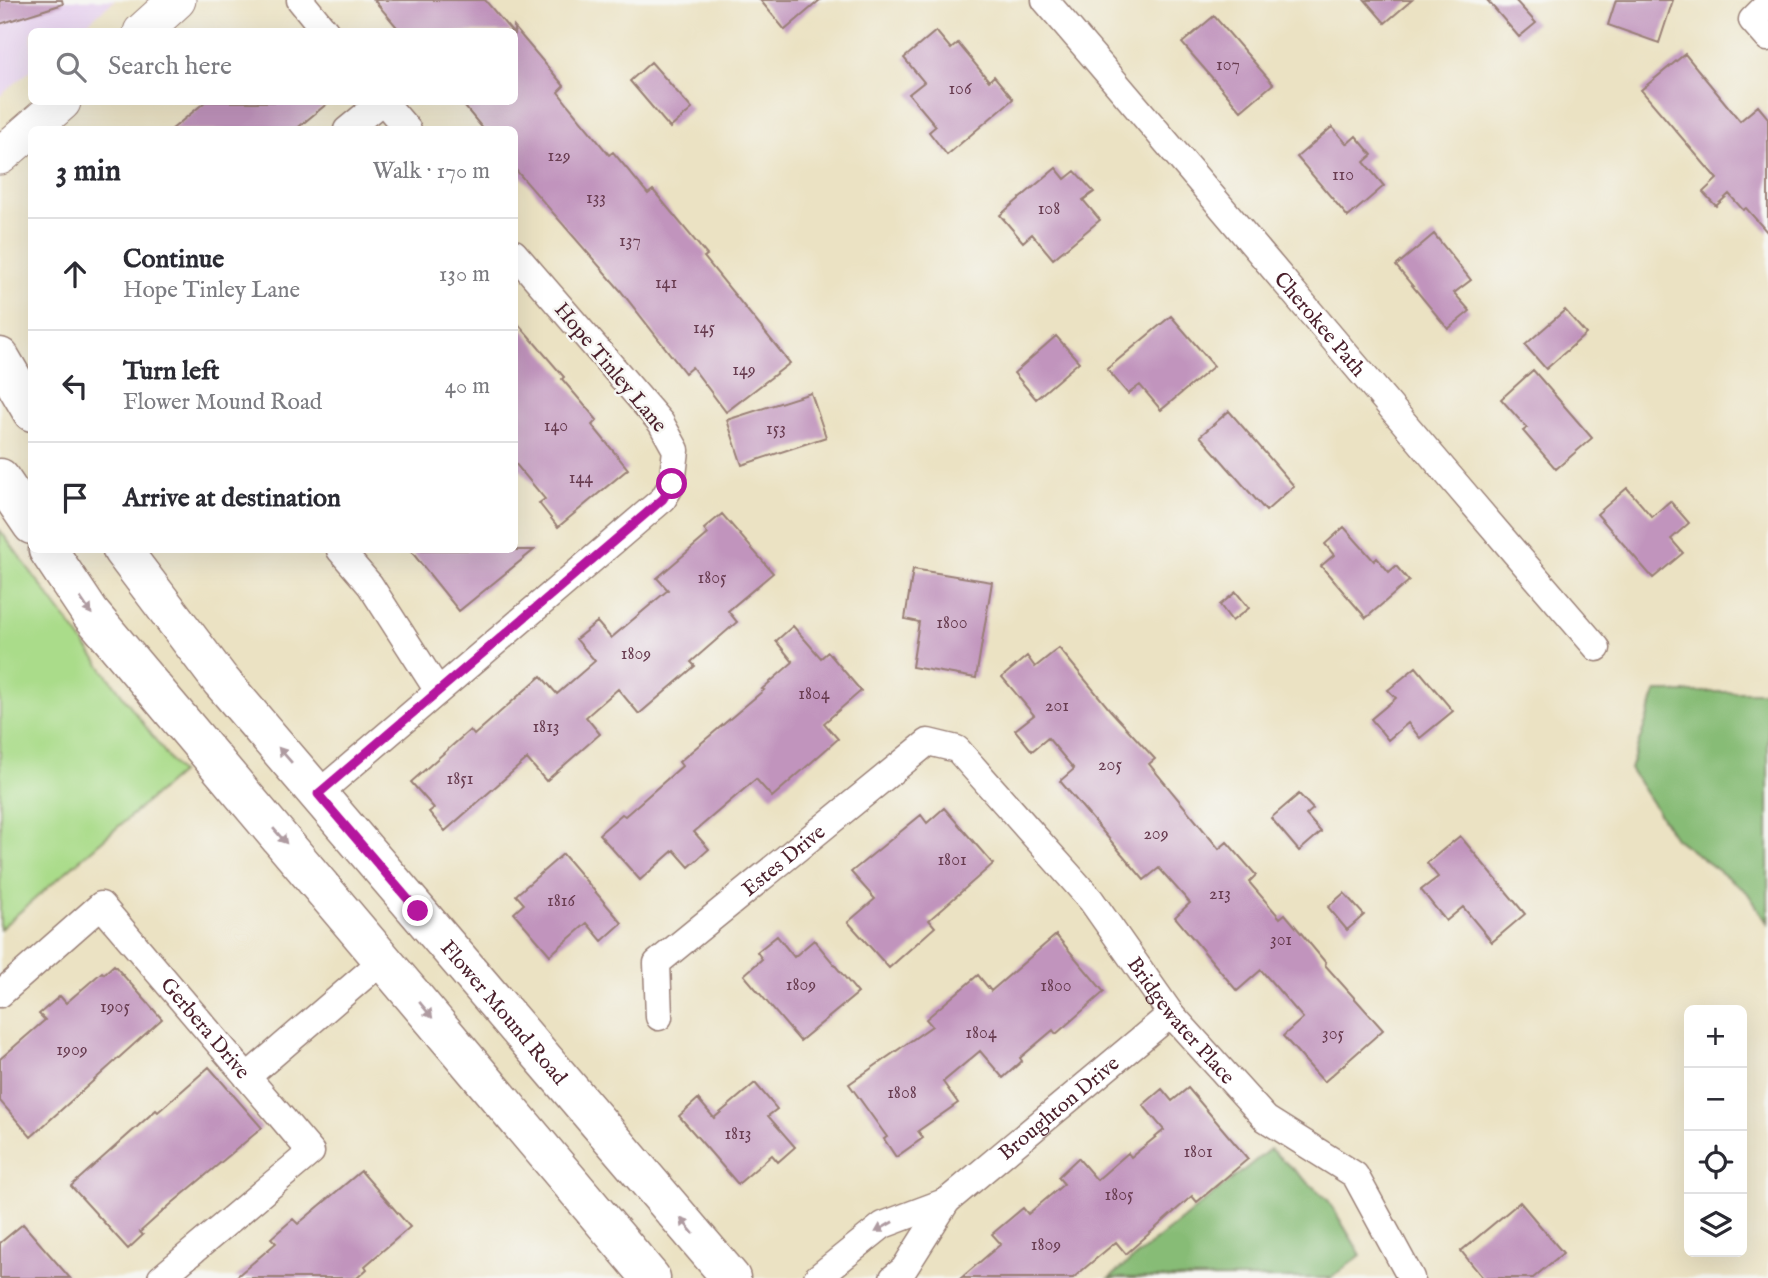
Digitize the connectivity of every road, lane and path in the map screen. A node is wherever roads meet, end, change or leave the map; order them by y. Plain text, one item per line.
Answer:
1 (177, 0) edge
2 (300, 0) edge
3 (1045, 0) edge
4 (146, 28) edge
5 (323, 28) edge
6 (59, 105) edge
7 (379, 105) edge
8 (386, 105) edge
9 (34, 126) edge
10 (352, 126) edge
11 (404, 126) edge
12 (28, 132) edge
13 (0, 156) edge
14 (518, 258) edge
15 (0, 357) edge
16 (28, 405) edge
17 (0, 478) edge
18 (28, 520) edge
19 (50, 553) edge
20 (124, 553) edge
21 (343, 553) edge
22 (1597, 648) dead end
23 (438, 691) junction
24 (957, 749) joint
25 (318, 794) junction
26 (383, 960) junction
27 (0, 994) edge
28 (1171, 1014) junction
29 (659, 1017) dead end
30 (247, 1077) junction
31 (947, 1201) junction
32 (161, 1278) edge
33 (651, 1278) edge
34 (732, 1278) edge
35 (817, 1278) edge
36 (893, 1278) edge
37 (1411, 1278) edge

1 - 4 street
2 - 5 street
3 - 22 street, Cherokee Path
6 - 9 street
7 - 10 street
8 - 11 street
12 - 13 street
14 - 23 street, Hope Tinley Lane
15 - 16 main road
17 - 18 main road
19 -> 26 main road
25 -> 20 main road, Flower Mound Road
21 - 23 street
23 - 25 street, Hope Tinley Lane
24 - 28 street, Bridgewater Place
24 - 29 street, Estes Drive
34 -> 25 main road, Flower Mound Road
26 - 30 street
26 -> 33 main road
27 - 30 street, Gerbera Drive
28 - 31 street, Broughton Drive
28 - 37 street, Bridgewater Place
30 - 32 street, Gerbera Drive
31 -> 35 street, Broughton Drive
31 - 36 street, Broughton Drive

